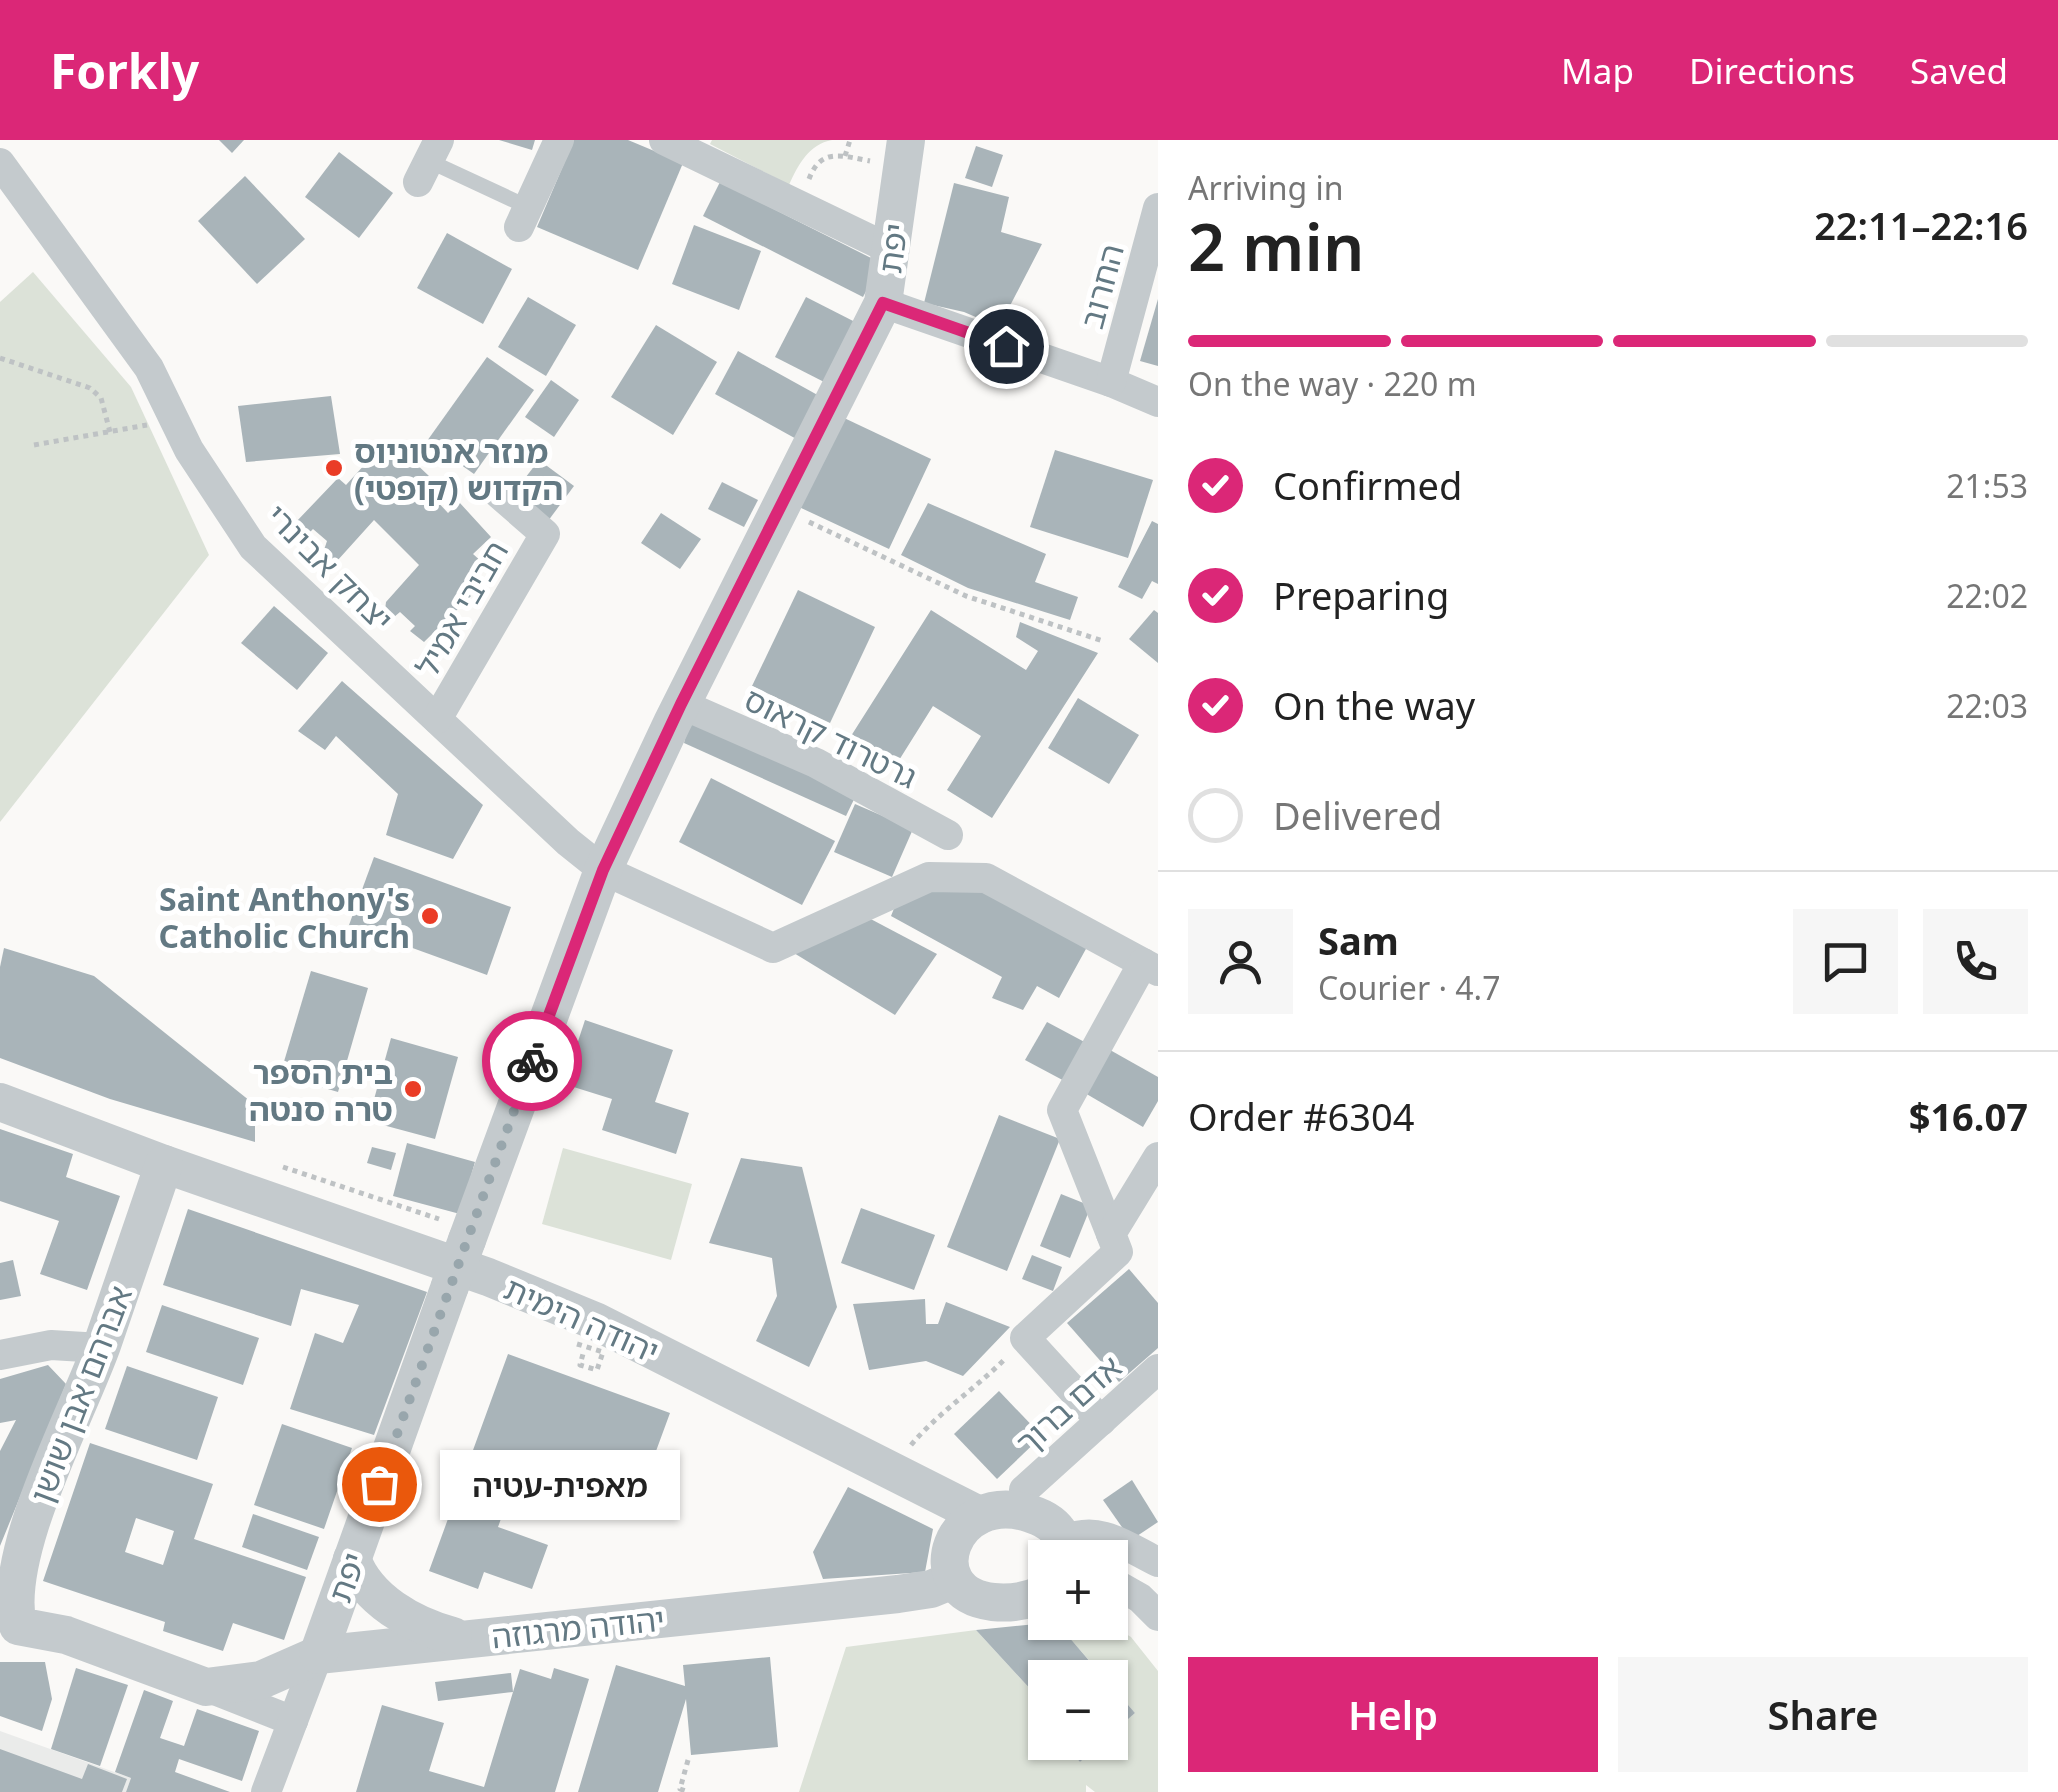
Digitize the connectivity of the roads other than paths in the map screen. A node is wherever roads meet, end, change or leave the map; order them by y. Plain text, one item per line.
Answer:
1 (559, 140) edge
2 (664, 140) edge
3 (905, 153) edge
4 (429, 161) edge
5 (0, 163) edge
6 (1158, 208) edge
7 (524, 217) joint
8 (892, 250) junction
9 (883, 303) junction
10 (1112, 382) junction
11 (1158, 402) edge
12 (498, 493) dead end
13 (681, 704) junction
14 (437, 719) junction
15 (948, 835) dead end
16 (603, 870) junction
17 (1150, 967) edge
18 (0, 1102) edge
19 (1158, 1158) edge
20 (164, 1164) junction
21 (1111, 1234) junction
22 (101, 1348) junction
23 (0, 1355) edge
24 (1158, 1369) edge
25 (1101, 1421) junction
26 (1024, 1490) dead end
27 (979, 1515) junction
28 (1060, 1540) edge
29 (1075, 1540) edge
30 (1114, 1540) edge
31 (1128, 1547) edge
32 (352, 1559) junction
33 (1158, 1562) edge
34 (954, 1580) junction
35 (1128, 1591) edge
36 (1028, 1599) edge
37 (1158, 1616) edge
38 (9, 1627) edge
39 (465, 1639) junction
40 (318, 1655) junction
41 (206, 1687) junction
42 (293, 1720) junction
43 (266, 1792) edge

1 - 7 street
2 - 8 street
3 - 8 street, יפת
4 - 7 lane
5 - 14 street, יצחק אבינרי
6 - 10 street, החרוב
8 - 9 street, יפת
9 - 10 street
9 - 13 street, יפת
10 - 11 street
12 - 14 street, חביבי אמיל
13 - 15 street, גרטרוד קראוס
13 - 16 street, יפת
14 - 16 street, יצחק אבינרי
16 - 17 street, יצחק אבינרי
16 - 32 street, יפת, bridge
17 - 21 street
18 - 20 street, יהודה הימית
19 - 21 street
20 - 22 street, אברהם אבן שושן
20 - 27 street, יהודה הימית
21 - 25 street
22 - 23 street
22 - 38 street, אברהם אבן שושן
24 - 25 street, אדם ברוך
25 - 26 street, אדם ברוך
27 - 28 street
27 - 34 street
29 - 30 street
31 - 33 street
32 - 39 street
32 - 40 street, יפת
34 - 36 street
34 - 39 street, יהודה מרגוזה
35 - 37 street
38 - 41 street, יהודה מרגוזה
39 - 40 street, יהודה מרגוזה
40 - 41 street, יהודה מרגוזה
40 - 42 street, יפת
41 - 42 street, יהודה מרגוזה
42 - 43 street, יפת

